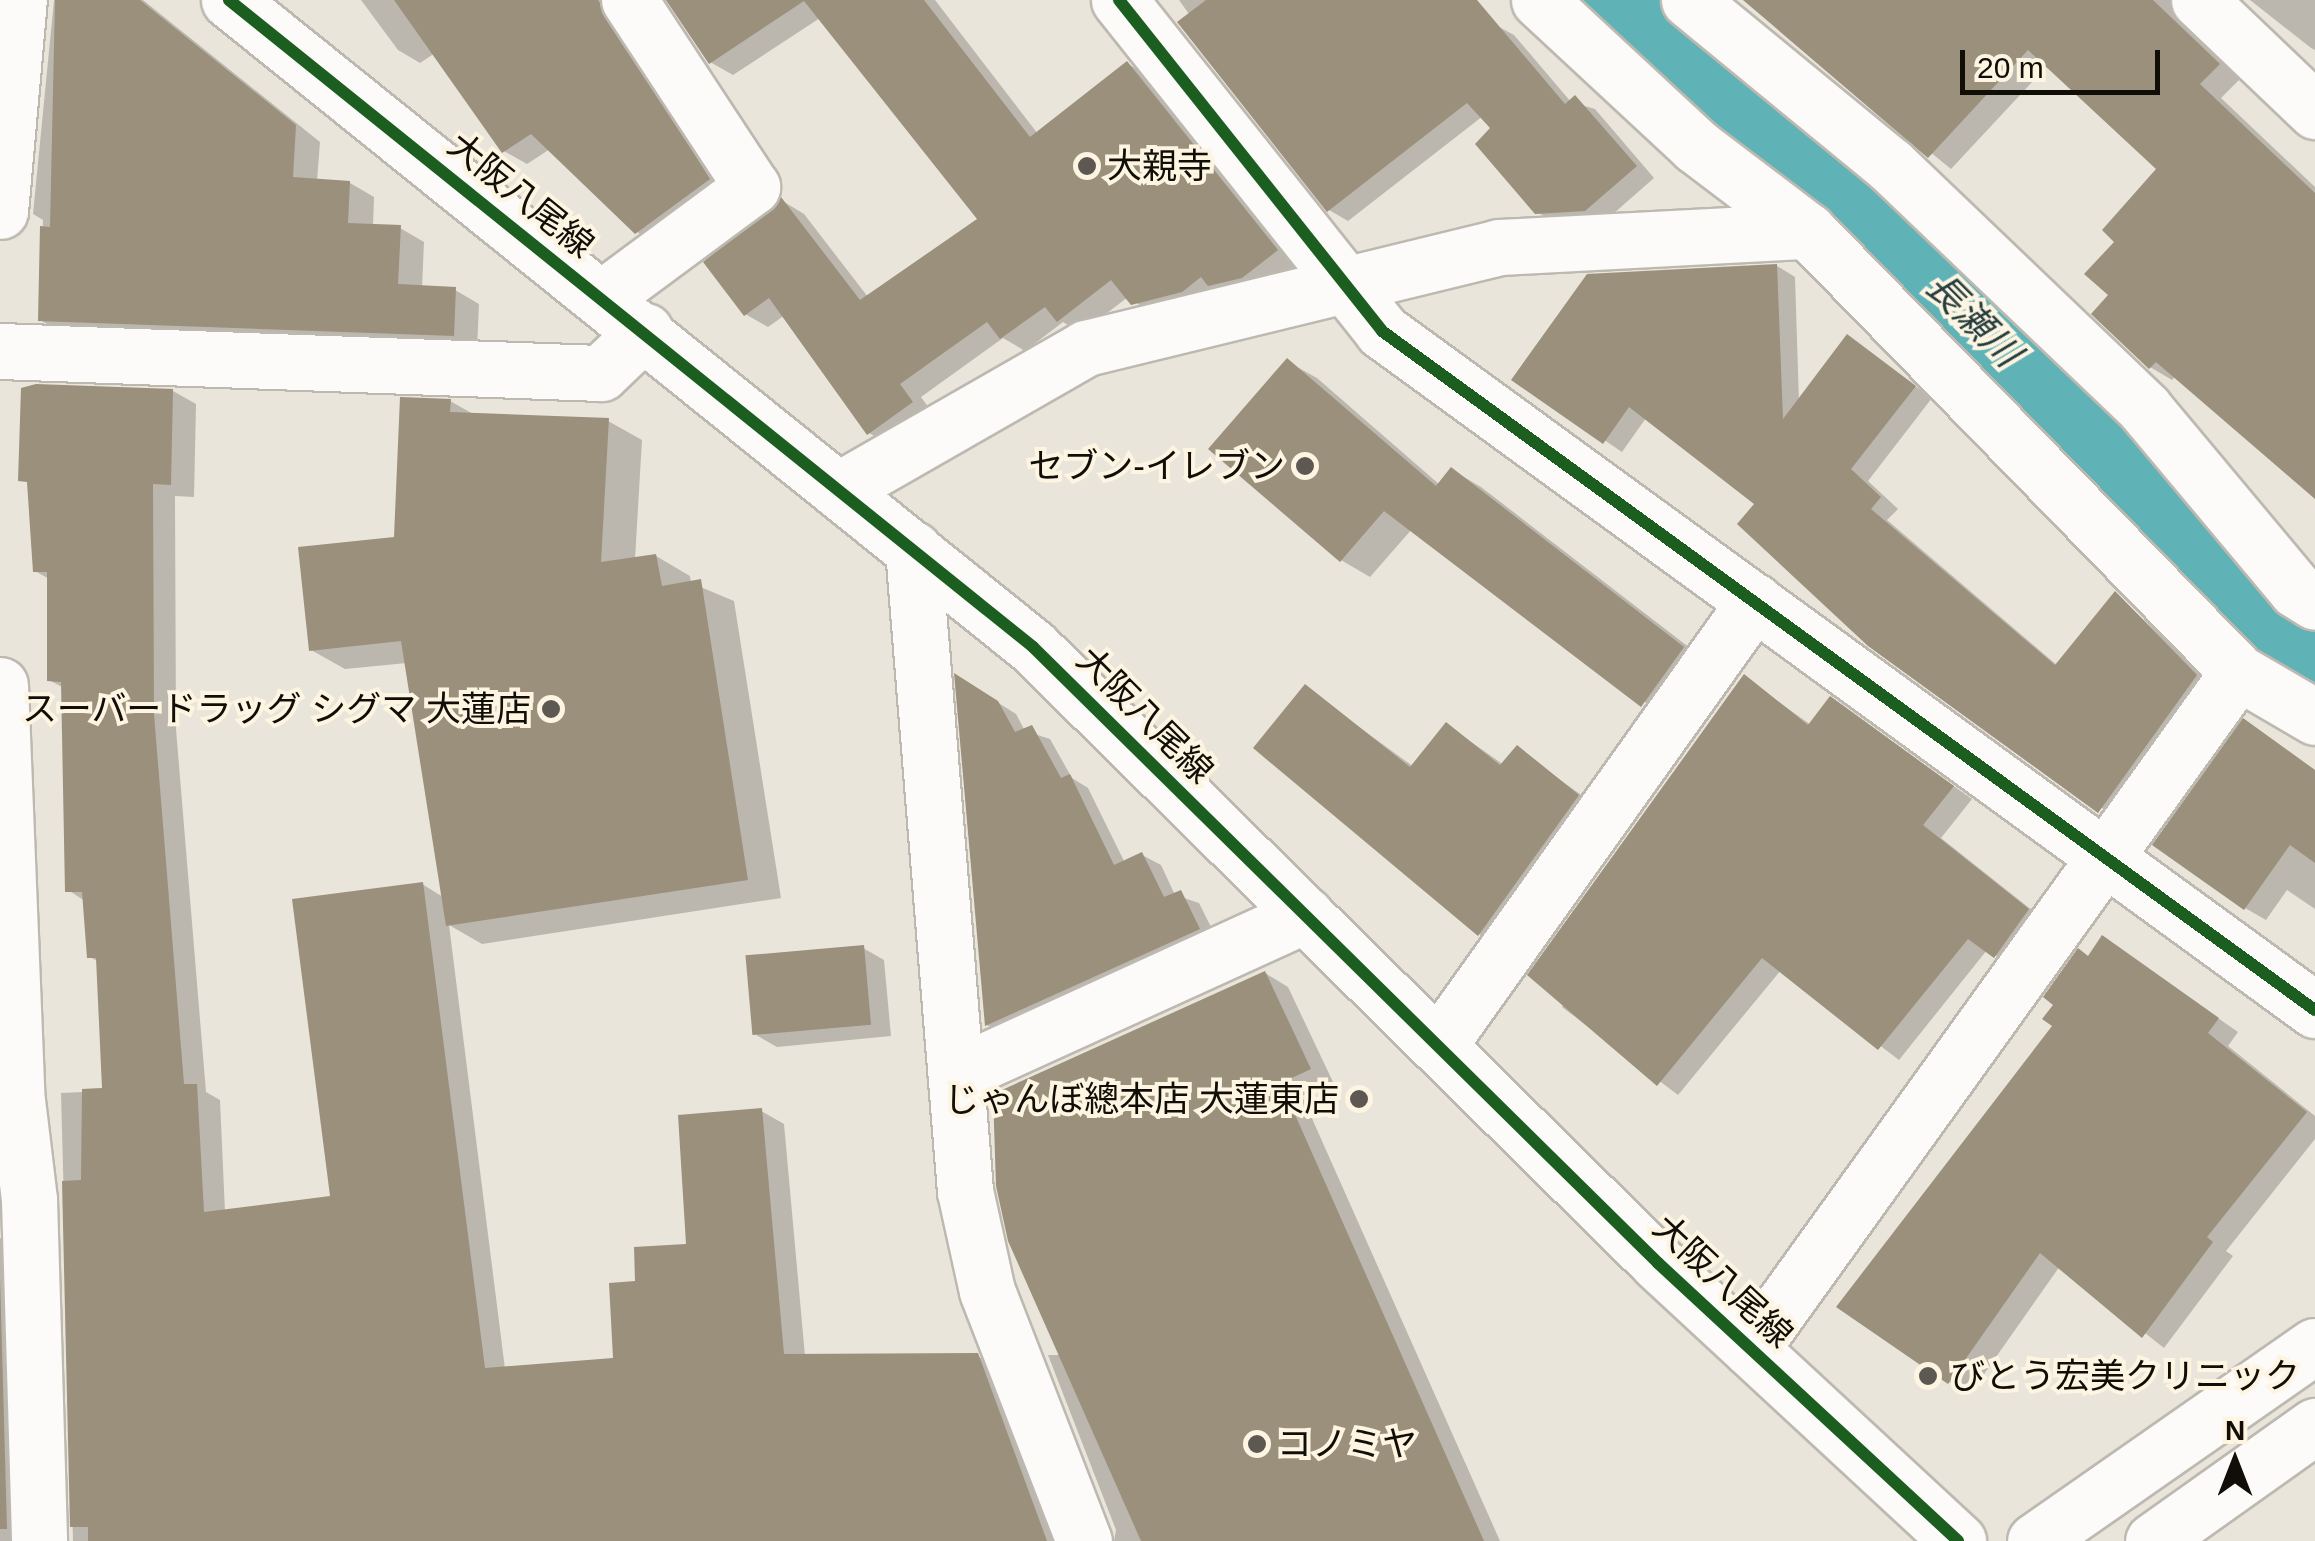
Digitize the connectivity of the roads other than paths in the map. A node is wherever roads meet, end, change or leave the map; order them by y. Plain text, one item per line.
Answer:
1 (20, 0) edge
2 (229, 0) edge
3 (629, 0) edge
4 (1118, 0) edge
5 (1539, 0) edge
6 (1689, 0) edge
7 (2199, 0) edge
8 (2315, 111) edge
9 (0, 211) edge
10 (1808, 231) junction
11 (1349, 288) junction
12 (624, 314) junction
13 (0, 351) edge
14 (840, 489) junction
15 (913, 549) junction
16 (1755, 601) junction
17 (2315, 602) edge
18 (2238, 672) junction
19 (0, 685) edge
20 (2315, 716) edge
21 (2102, 854) junction
22 (1305, 915) junction
23 (2315, 1010) edge
24 (1438, 1046) junction
25 (956, 1074) junction
26 (15, 1200) edge
27 (2315, 1346) edge
28 (1751, 1349) junction
29 (2315, 1426) edge
30 (39, 1541) edge
31 (1084, 1541) edge
32 (1958, 1541) edge
33 (2035, 1541) edge
34 (2153, 1541) edge

1 - 9 street
2 - 12 street, 大阪八尾線
3 - 12 street
4 - 11 street
5 - 10 street
6 - 17 street
7 - 8 street
10 - 11 street
10 - 18 street
11 - 14 street
11 - 16 street
12 - 13 street
12 - 14 street, 大阪八尾線
14 - 15 street, 大阪八尾線
15 - 22 street, 大阪八尾線
15 - 25 street
16 - 21 street
16 - 24 street
18 - 20 street
18 - 21 street
19 - 26 street
21 - 23 street
21 - 28 street
22 - 24 street, 大阪八尾線
22 - 25 street
24 - 28 street, 大阪八尾線
25 - 31 street
26 - 30 street
27 - 33 street
28 - 32 street, 大阪八尾線
29 - 34 street

